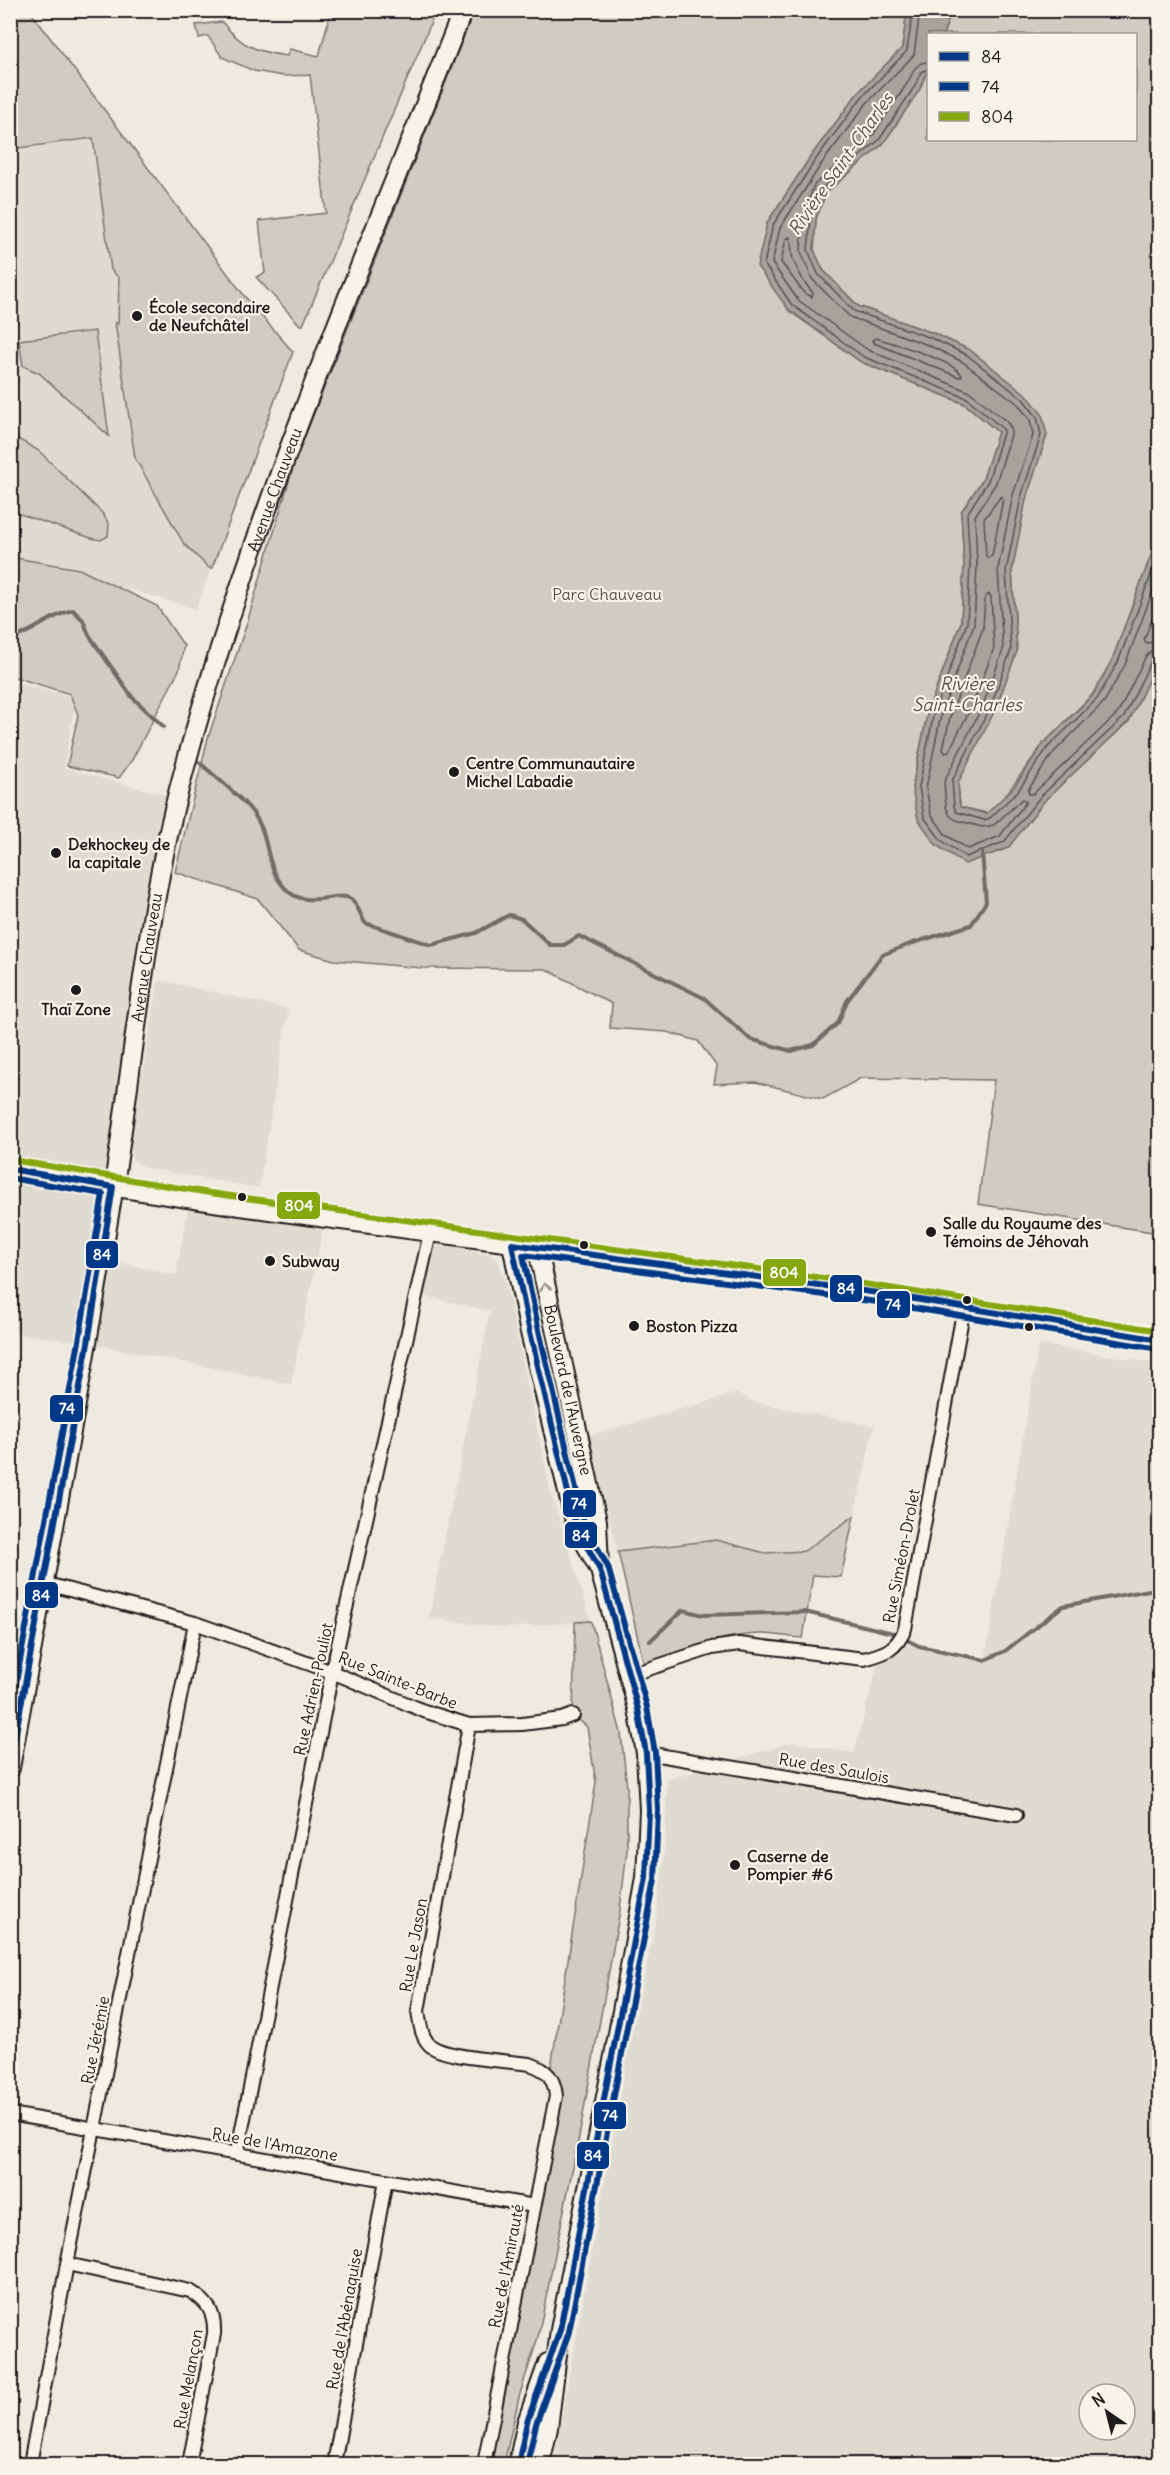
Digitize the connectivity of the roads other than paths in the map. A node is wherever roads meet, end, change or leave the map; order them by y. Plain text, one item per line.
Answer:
1 (463, 10) edge
2 (10, 1169) edge
3 (113, 1187) junction
4 (430, 1233) junction
5 (512, 1244) junction
6 (537, 1246) junction
7 (964, 1307) junction
8 (1160, 1340) edge
9 (600, 1570) junction
10 (44, 1583) junction
11 (195, 1623) junction
12 (332, 1672) junction
13 (630, 1675) junction
14 (573, 1715) dead end
15 (469, 1725) junction
16 (646, 1753) junction
17 (10, 1768) edge
18 (1016, 1815) dead end
19 (550, 2074) joint
20 (10, 2114) edge
21 (94, 2129) junction
22 (237, 2154) junction
23 (386, 2180) junction
24 (534, 2206) junction
25 (67, 2264) junction
26 (560, 2330) junction
27 (30, 2464) edge
28 (189, 2464) edge
29 (334, 2464) edge
30 (484, 2464) edge
31 (518, 2464) edge
32 (540, 2464) edge

1 - 3 main road, Avenue Chauveau
2 - 3 main road
3 - 4 main road
3 - 10 main road, Avenue Chauveau
4 - 5 main road
4 - 12 street, Rue Adrien-Pouliot
5 - 6 main road
5 - 9 main road, Boulevard de l'Auvergne
6 - 7 main road
9 -> 6 main road, Boulevard de l'Auvergne
7 - 8 main road
7 - 13 street, Rue Siméon-Drolet
9 - 13 main road, Boulevard de l'Auvergne
10 - 11 street, Rue Sainte-Barbe
10 - 17 main road, Avenue Chauveau
11 - 12 street, Rue Sainte-Barbe
11 - 21 street, Rue Jérémie
12 - 15 street, Rue Sainte-Barbe
12 - 22 street, Rue Adrien-Pouliot
13 - 16 main road, Boulevard de l'Auvergne
14 - 15 street, Rue Sainte-Barbe
15 - 19 street, Rue Le Jason
16 - 18 street, Rue des Saulois
16 - 26 main road, Boulevard de l'Auvergne
19 - 24 street, Rue de l'Amirauté
20 - 21 street, Rue de l'Amazone
21 - 22 street, Rue de l'Amazone
21 - 25 street, Rue Jérémie
22 - 23 street, Rue de l'Amazone
23 - 24 street, Rue de l'Amazone
23 - 29 street, Rue de l'Abénaquise
24 - 30 street, Rue de l'Amirauté
25 - 27 street, Rue Jérémie
25 - 28 street, Rue Melançon
26 - 31 main road, Boulevard de l'Auvergne
26 - 32 main road, Boulevard de l'Auvergne

